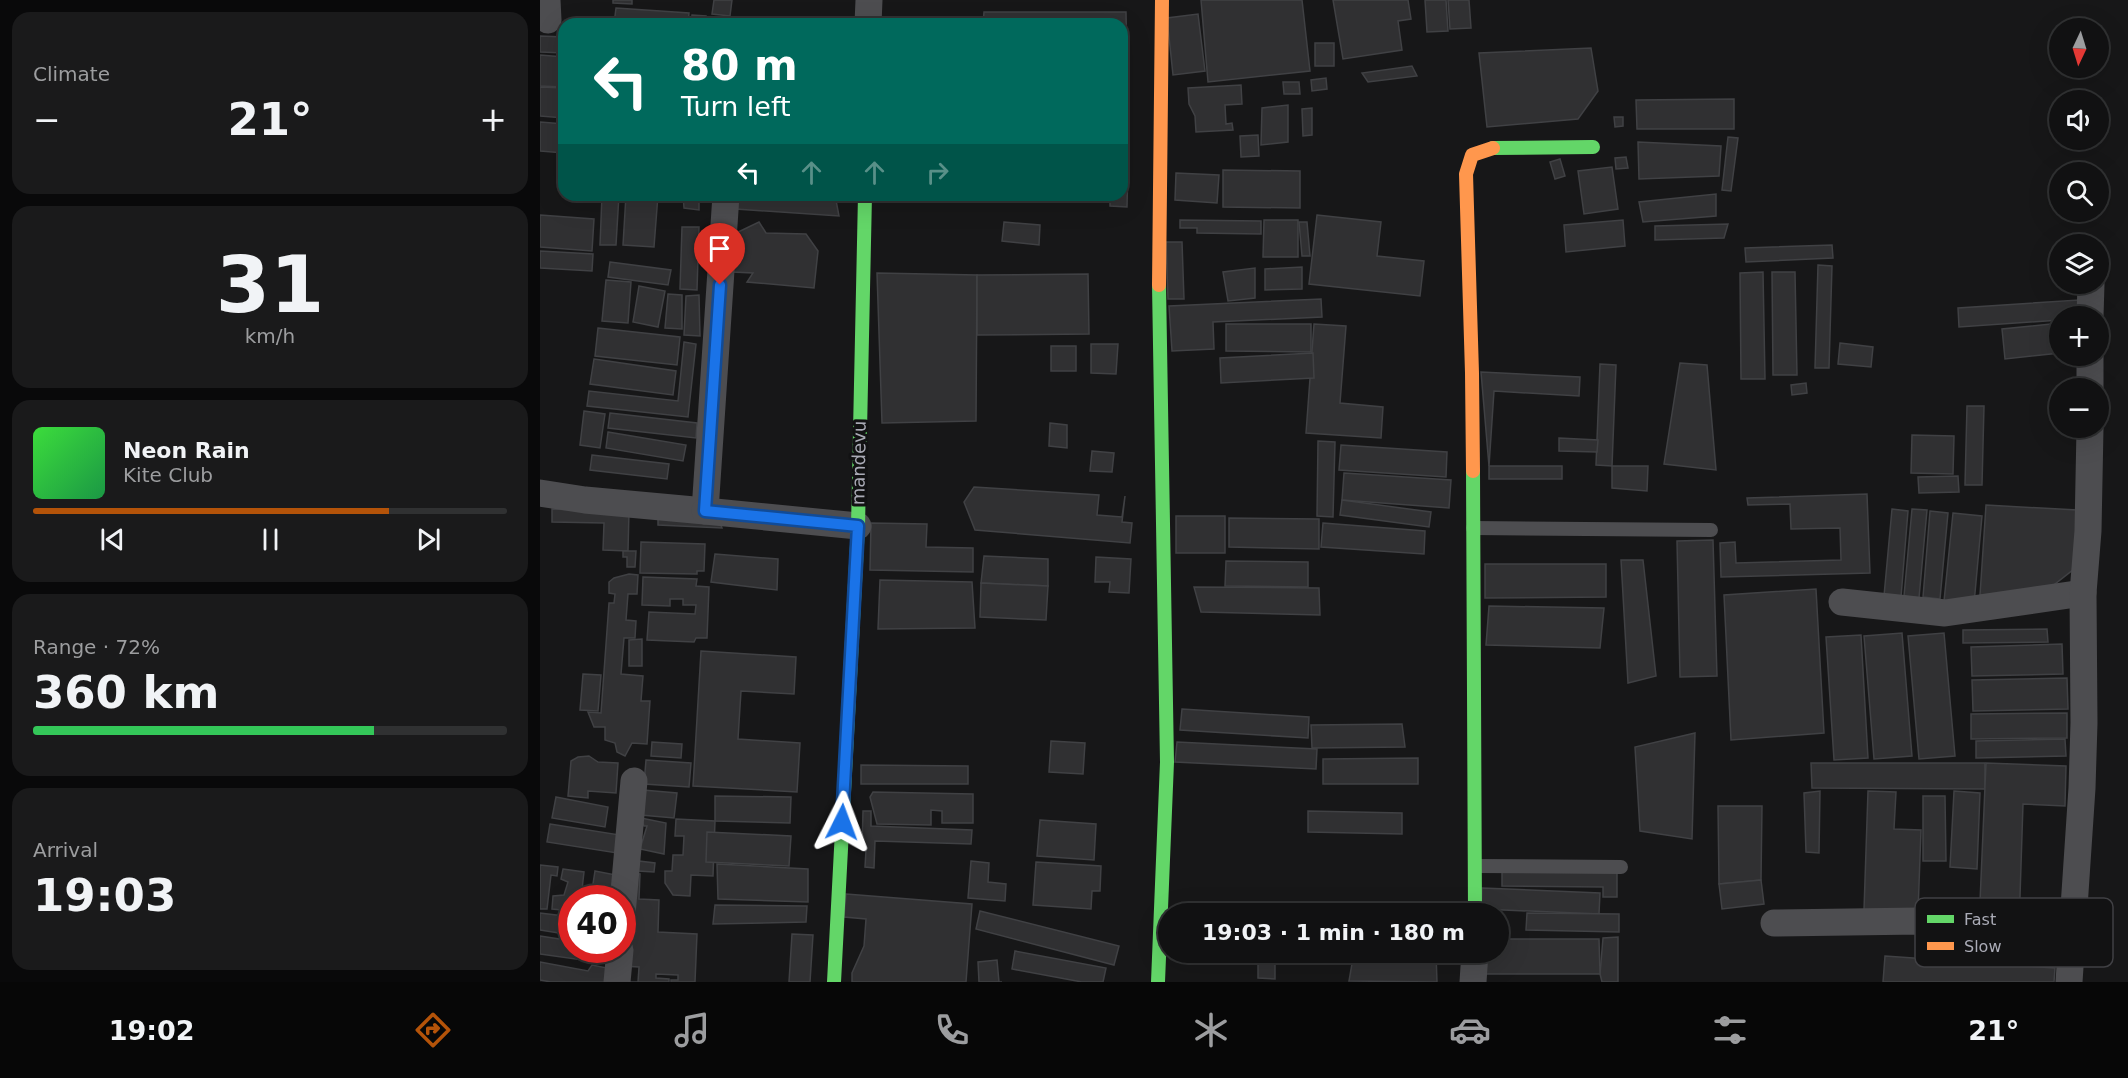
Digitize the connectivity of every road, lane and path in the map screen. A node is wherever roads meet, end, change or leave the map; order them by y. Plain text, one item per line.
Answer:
1 (869, 0) edge
2 (1162, 0) edge
3 (868, 18) edge
4 (1593, 147) dead end
5 (726, 201) edge
6 (865, 201) edge
7 (2090, 438) edge
8 (540, 493) edge
9 (705, 511) junction
10 (858, 526) junction
11 (1473, 528) junction
12 (1712, 530) dead end
13 (2083, 593) junction
14 (1842, 602) dead end
15 (634, 781) dead end
16 (1475, 866) junction
17 (1621, 867) dead end
18 (625, 885) edge
19 (2074, 898) edge
20 (1475, 903) edge
21 (1915, 921) edge
22 (1774, 922) dead end
23 (619, 963) edge
24 (1474, 963) edge
25 (2070, 967) edge
26 (617, 982) edge
27 (834, 982) edge
28 (1158, 982) edge
29 (1473, 982) edge
30 (2069, 982) edge

1 - 3 street
2 - 28 street
4 - 11 street
5 - 9 street
6 - 10 street, mandevu
7 - 13 street
8 - 9 street
9 - 10 street
10 - 27 street, mandevu
11 - 12 lane
11 - 16 street
13 - 14 street
13 - 19 street
15 - 18 street
16 - 17 lane
16 - 20 street
21 - 22 street
23 - 26 street
24 - 29 street
25 - 30 street

